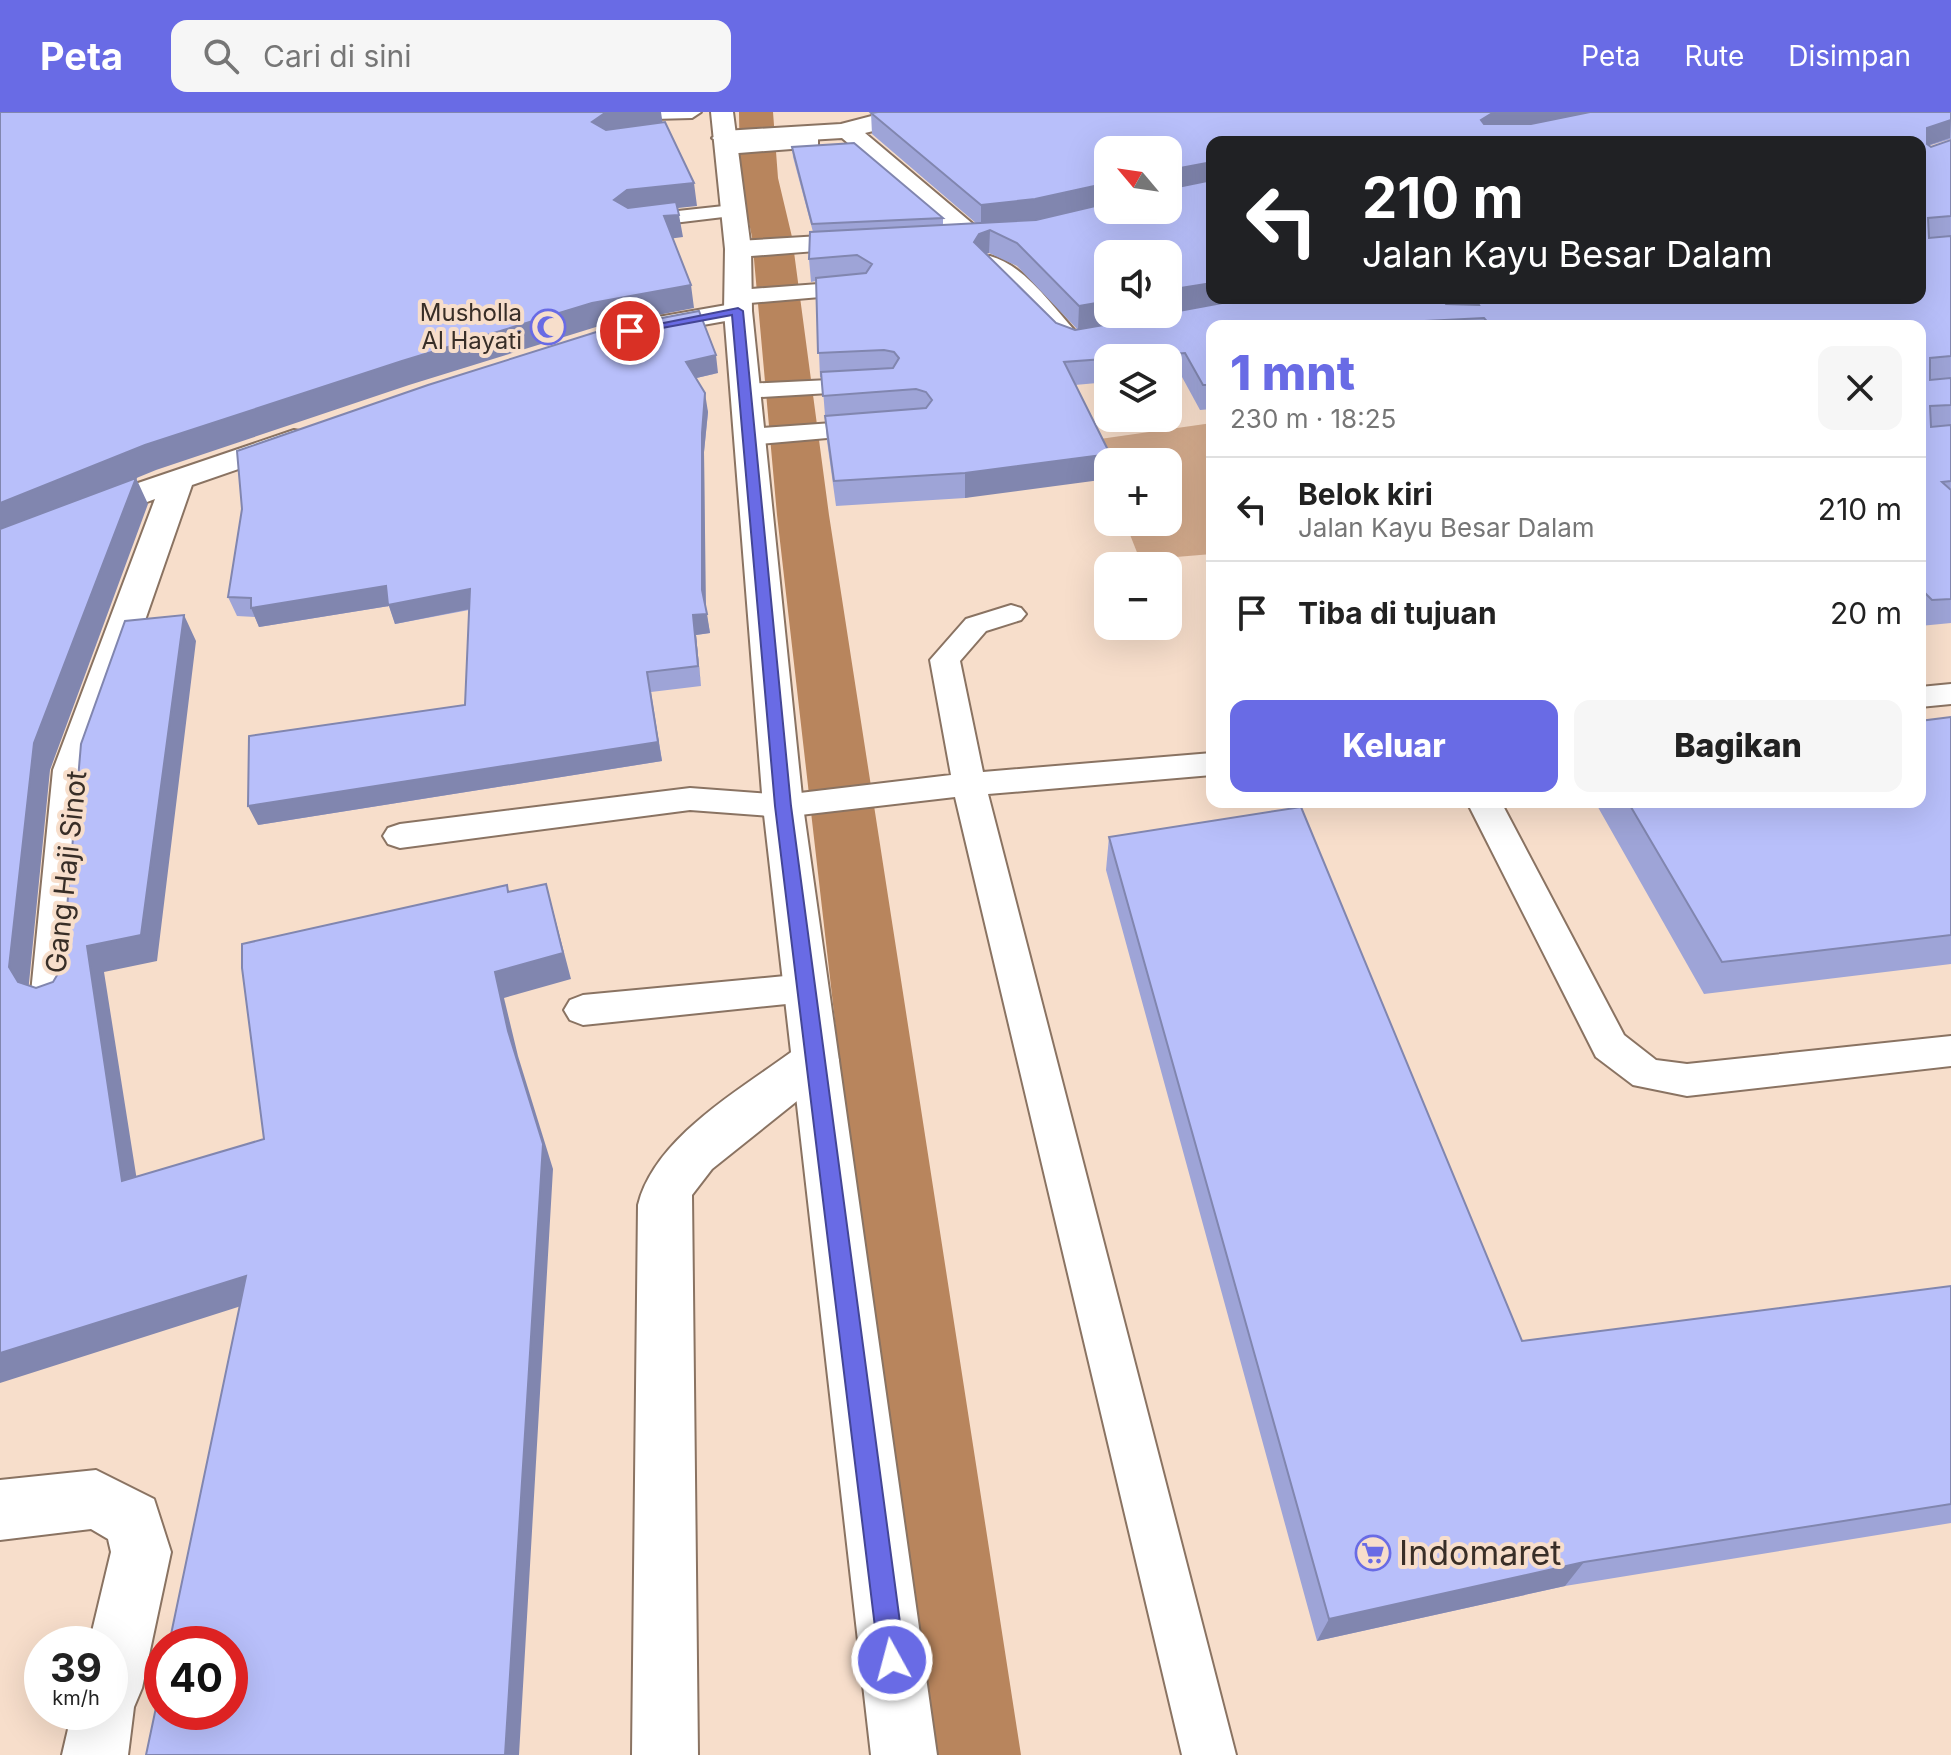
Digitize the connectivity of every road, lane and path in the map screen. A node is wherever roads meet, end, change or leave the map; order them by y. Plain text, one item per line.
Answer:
1 (907, 112) edge
2 (592, 115) edge
3 (848, 131) junction
4 (726, 162) edge
5 (1094, 219) edge
6 (631, 222) edge
7 (974, 238) junction
8 (942, 239) edge
9 (895, 240) edge
10 (990, 264) edge
11 (859, 288) edge
12 (744, 301) junction
13 (607, 336) edge
14 (1092, 339) edge
15 (885, 384) edge
16 (754, 391) junction
17 (902, 426) edge
18 (321, 429) edge
19 (755, 437) junction
20 (178, 480) junction
21 (0, 547) edge
22 (1011, 614) dead end
23 (1951, 694) edge
24 (1926, 696) edge
25 (1206, 765) edge
26 (969, 786) junction
27 (793, 805) junction
28 (1487, 808) edge
29 (400, 836) dead end
30 (806, 988) junction
31 (54, 993) edge
32 (583, 1010) dead end
33 (1951, 1051) edge
34 (815, 1060) junction
35 (0, 1510) edge
36 (124, 1626) edge
37 (100, 1730) edge
38 (95, 1755) edge
39 (665, 1755) edge
40 (904, 1755) edge
41 (1209, 1755) edge

1 - 3 street
2 - 4 lane
3 - 4 street
3 - 7 street
4 - 6 lane
4 - 9 street
4 - 12 street
5 - 7 street
7 - 8 street
10 - 14 street
11 - 12 lane
12 - 13 street
12 - 16 street
15 - 16 lane
16 - 19 street
17 - 19 lane
18 - 20 street
19 - 27 street
20 - 21 street
20 - 31 street, Gang Haji Sinot
22 - 26 lane
23 - 24 lane
25 - 26 lane
26 - 27 lane
26 - 41 lane
27 - 29 lane
27 - 30 street
28 - 33 lane
30 - 32 lane
30 - 34 street
34 - 39 street
34 - 40 street
35 - 36 street
37 - 38 street

